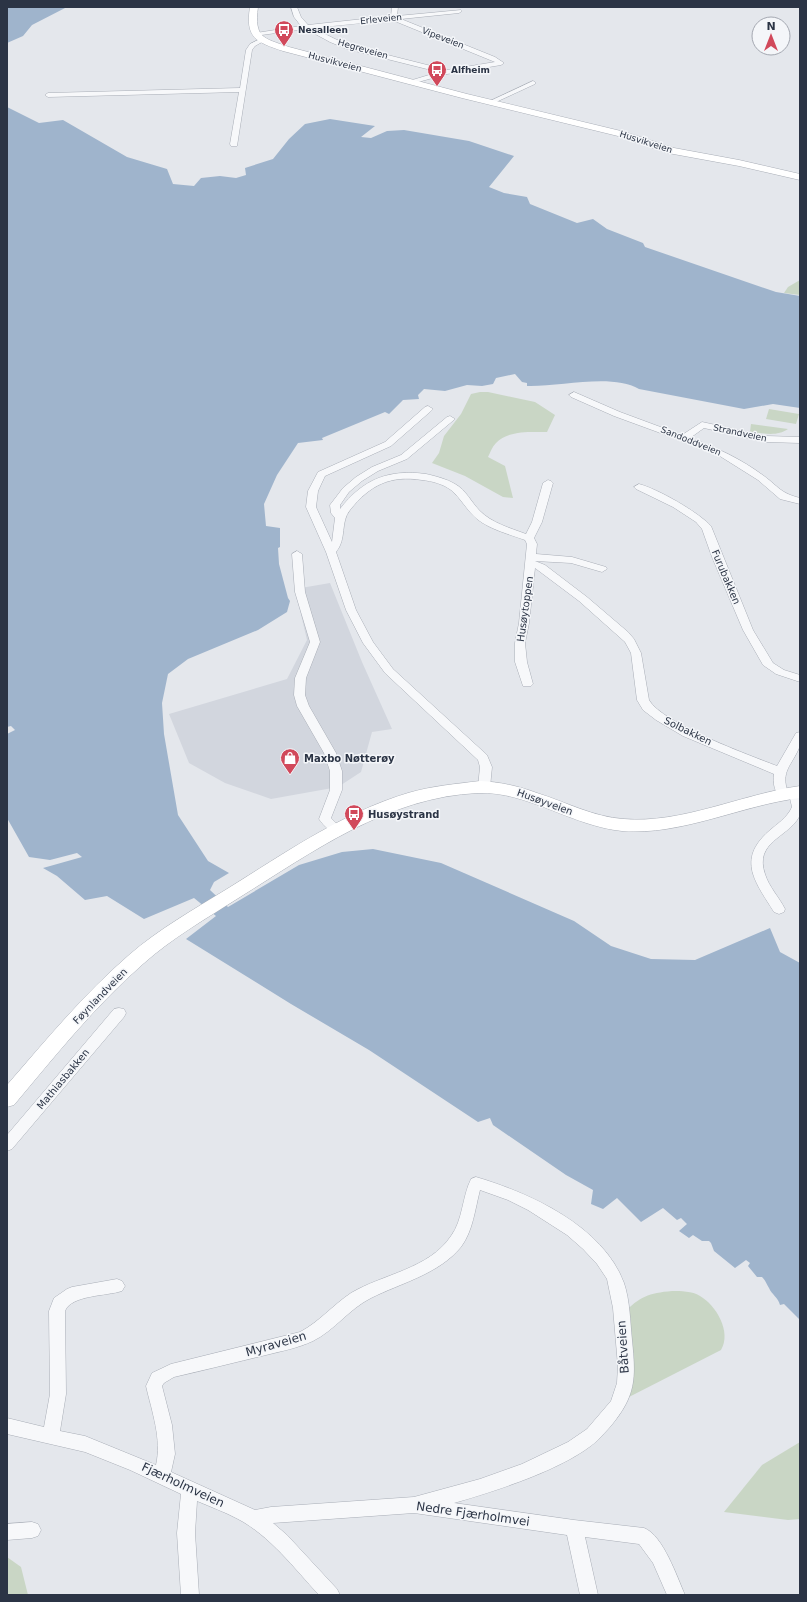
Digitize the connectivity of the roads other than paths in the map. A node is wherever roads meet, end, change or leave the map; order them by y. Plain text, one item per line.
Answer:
1 (254, 7) edge
2 (294, 7) edge
3 (395, 7) edge
4 (460, 11) dead end
5 (395, 18) junction
6 (307, 27) junction
7 (259, 38) junction
8 (446, 72) junction
9 (411, 82) junction
10 (533, 83) dead end
11 (242, 90) junction
12 (48, 95) dead end
13 (492, 102) junction
14 (234, 144) dead end
15 (800, 177) edge
16 (574, 395) dead end
17 (428, 409) dead end
18 (450, 419) dead end
19 (684, 438) junction
20 (800, 440) edge
21 (548, 483) dead end
22 (639, 487) dead end
23 (800, 501) edge
24 (340, 518) junction
25 (529, 538) junction
26 (331, 552) junction
27 (297, 554) dead end
28 (531, 560) junction
29 (602, 570) dead end
30 (800, 679) edge
31 (527, 684) dead end
32 (800, 736) edge
33 (780, 772) junction
34 (484, 787) junction
35 (792, 793) edge
36 (337, 830) junction
37 (214, 905) joint
38 (779, 909) dead end
39 (119, 1013) dead end
40 (7, 1099) edge
41 (7, 1145) edge
42 (476, 1182) joint
43 (117, 1286) dead end
44 (7, 1426) edge
45 (51, 1435) junction
46 (162, 1476) junction
47 (190, 1490) junction
48 (414, 1505) junction
49 (253, 1520) junction
50 (574, 1528) junction
51 (32, 1530) dead end
52 (7, 1532) edge
53 (190, 1595) edge
54 (331, 1595) edge
55 (589, 1595) edge
56 (676, 1595) edge

1 - 7 main road
2 - 6 street, Hegreveien
3 - 5 street
4 - 5 street, Erleveien
5 - 6 street, Erleveien
5 - 8 street, Vipeveien
6 - 7 street, Erleveien
6 - 8 street, Hegreveien
7 - 9 main road, Husvikveien
7 - 11 street
8 - 9 street
9 - 13 main road, Husvikveien
10 - 13 street
11 - 12 street
11 - 14 street
13 - 15 main road, Husvikveien
16 - 19 street, Sandoddveien
17 - 26 street
18 - 24 street
19 - 20 street, Strandveien
19 - 23 street, Sandoddveien
21 - 25 street
22 - 30 street, Furubakken
24 - 25 street
24 - 26 street
25 - 28 street, Husøytoppen
26 - 34 street
27 - 36 street
28 - 29 street
28 - 31 street, Husøytoppen
28 - 33 street, Solbakken
32 - 33 street
33 - 35 street
34 - 35 main road, Husøyveien
34 - 36 main road, Husøyveien
35 - 38 street
36 - 37 main road, Husøyveien
37 - 40 main road, Føynlandveien
39 - 41 street, Mathiasbakken
42 - 46 street, Myraveien
42 - 48 street, Båtveien
43 - 45 street
44 - 45 street, Fjærholmveien
45 - 46 street, Fjærholmveien
46 - 47 street, Fjærholmveien
47 - 49 street, Fjærholmveien
47 - 53 street
48 - 49 street, Nedre Fjærholmvei
48 - 50 street, Nedre Fjærholmvei
49 - 54 street, Fjærholmveien
50 - 55 street
50 - 56 street, Nedre Fjærholmvei
51 - 52 street

